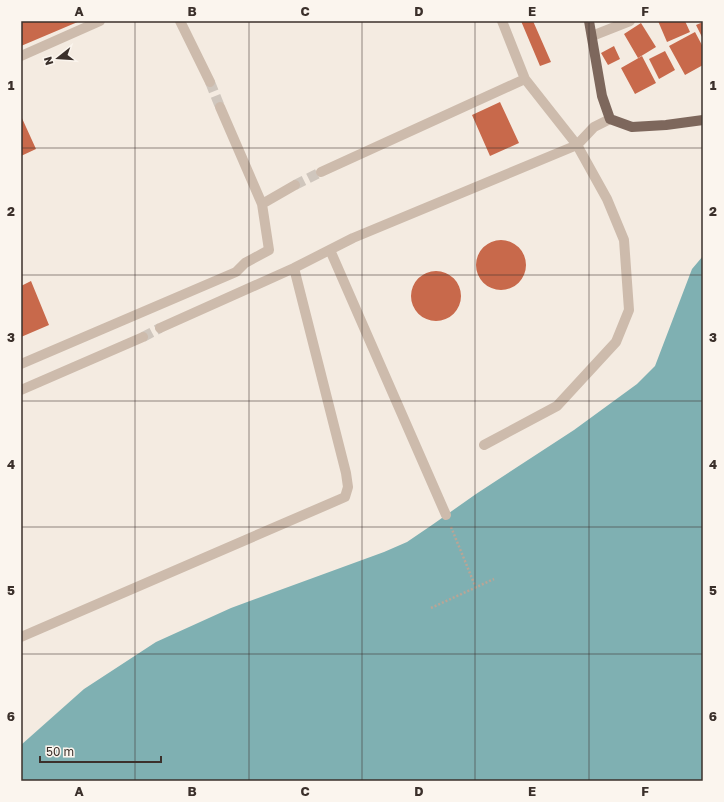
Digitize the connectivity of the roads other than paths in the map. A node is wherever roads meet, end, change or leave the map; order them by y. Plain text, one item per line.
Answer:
1 (100, 21) edge
2 (180, 21) edge
3 (502, 21) edge
4 (589, 21) edge
5 (630, 21) edge
6 (592, 36) junction
7 (21, 56) edge
8 (525, 79) junction
9 (210, 82) tunnel mouth
10 (220, 107) tunnel mouth
11 (610, 119) junction
12 (703, 120) edge
13 (577, 145) junction
14 (321, 172) tunnel mouth
15 (295, 185) tunnel mouth
16 (262, 204) junction
17 (330, 250) junction
18 (294, 268) junction
19 (160, 328) tunnel mouth
20 (143, 337) tunnel mouth
21 (21, 364) edge
22 (21, 390) edge
23 (484, 445) dead end
24 (446, 515) road end
25 (21, 637) edge

1 - 7 street
2 - 9 street
3 - 8 street
4 - 6 main road
5 - 6 street
6 - 11 main road
8 - 13 street
8 - 14 street
10 - 16 street
11 - 12 main road
11 - 13 street
13 - 17 street
13 - 23 street
15 - 16 street
16 - 21 street
17 - 18 street
17 - 24 street
18 - 19 street
18 - 25 street
20 - 22 street

